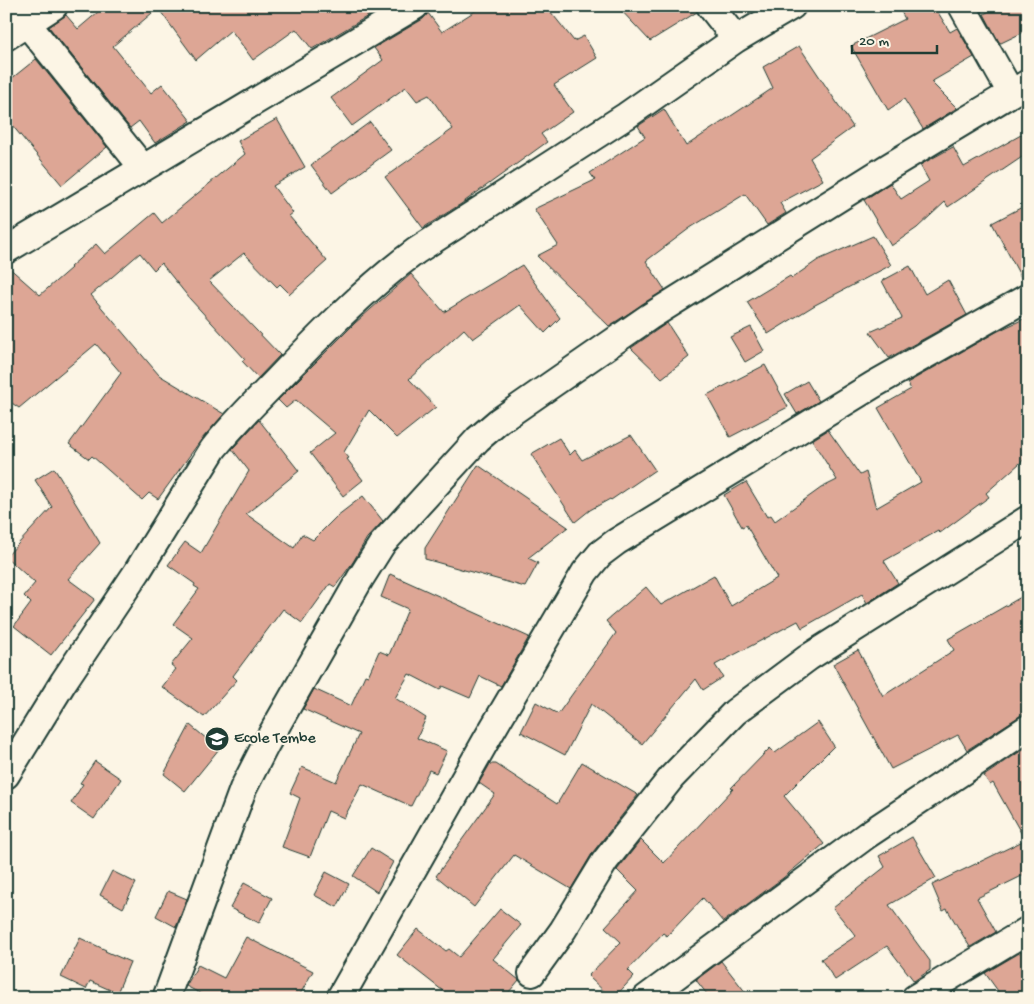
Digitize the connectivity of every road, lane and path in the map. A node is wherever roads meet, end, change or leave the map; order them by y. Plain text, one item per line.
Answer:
1 (54, 6) edge
2 (415, 6) edge
3 (710, 6) edge
4 (792, 6) edge
5 (962, 6) edge
6 (15, 22) edge
7 (736, 40) junction
8 (1020, 88) edge
9 (143, 168) junction
10 (6, 250) edge
11 (1028, 297) edge
12 (1028, 519) edge
13 (1028, 728) edge
14 (6, 775) edge
15 (1028, 930) edge
16 (532, 973) dead end
17 (166, 998) edge
18 (340, 998) edge
19 (646, 998) edge
20 (915, 998) edge

1 - 6 street
2 - 9 street
3 - 7 street
4 - 7 street
5 - 8 street
6 - 9 street
7 - 14 street
8 - 17 street
9 - 10 street
11 - 18 street
12 - 16 street
13 - 19 street
15 - 20 street

